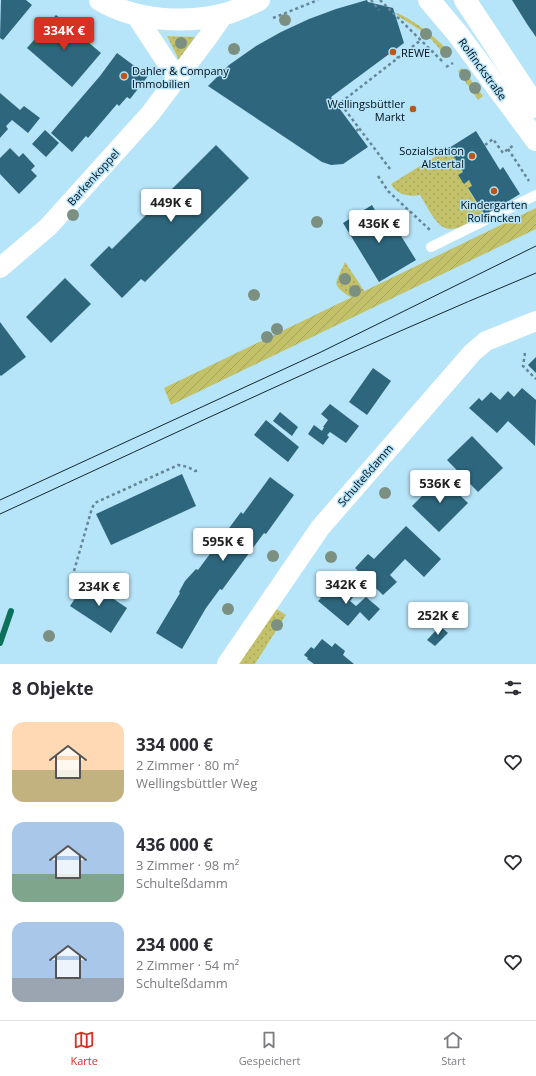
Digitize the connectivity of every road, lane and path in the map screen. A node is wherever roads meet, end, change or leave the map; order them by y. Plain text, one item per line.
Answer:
1 (100, 0) edge
2 (259, 0) edge
3 (371, 0) edge
4 (380, 0) edge
5 (430, 0) edge
6 (465, 0) edge
7 (379, 10) dead end
8 (135, 14) junction
9 (224, 14) junction
10 (421, 40) junction
11 (393, 52) dead end
12 (398, 58) junction
13 (444, 63) dead end
14 (178, 78) junction
15 (536, 107) edge
16 (359, 128) junction
17 (356, 131) dead end
18 (536, 140) edge
19 (484, 145) dead end
20 (390, 169) dead end
21 (378, 176) dead end
22 (532, 185) dead end
23 (536, 195) edge
24 (442, 242) junction
25 (431, 247) dead end
26 (0, 268) edge
27 (536, 321) edge
28 (525, 352) dead end
29 (536, 379) edge
30 (199, 470) dead end
31 (74, 572) dead end
32 (227, 664) edge

1 - 8 main road
2 - 9 main road
3 - 7 path
4 - 10 path
5 - 18 main road, Rolfinckstraße
6 - 15 main road, Rolfinckstraße
8 - 9 main road
8 - 14 street
9 - 14 street, Barkenkoppel
10 - 12 path
10 - 13 path
11 - 12 path
12 - 16 path
14 - 26 street, Barkenkoppel
16 - 17 path
16 - 20 path
19 - 22 path
21 - 24 path
23 - 24 lane
24 - 25 lane
27 - 32 street, Schulteßdamm
28 - 29 path
30 - 31 path

